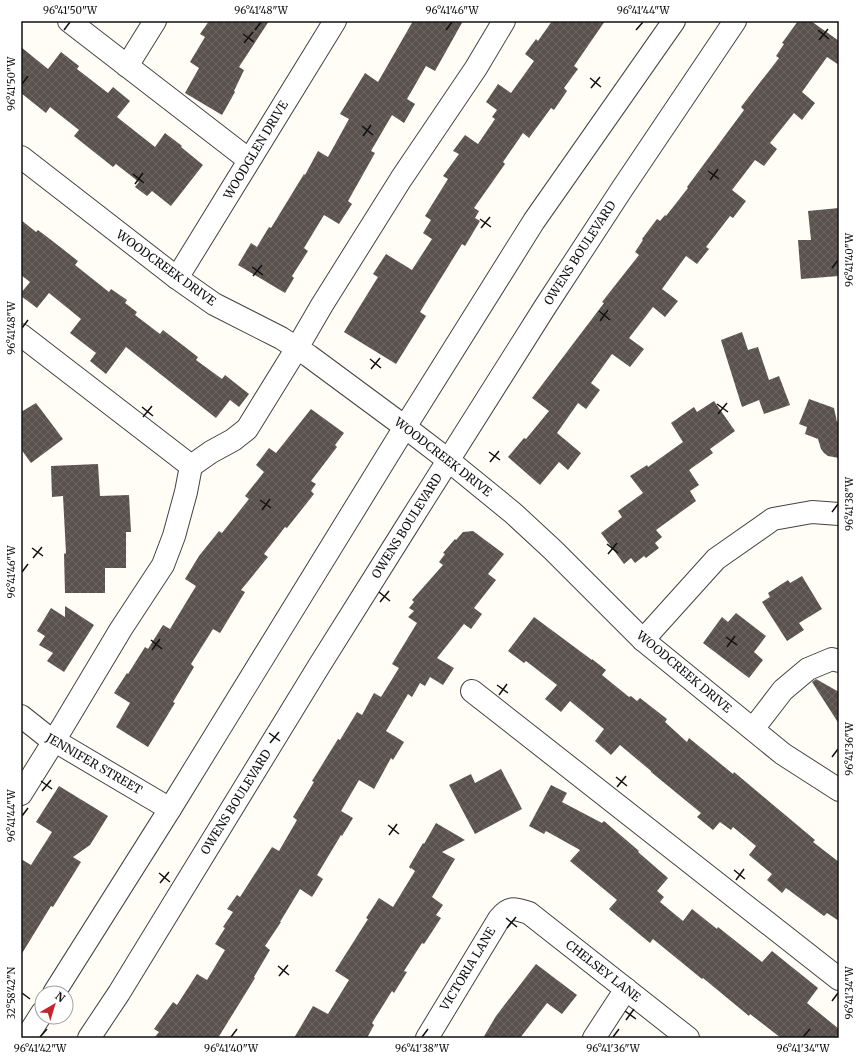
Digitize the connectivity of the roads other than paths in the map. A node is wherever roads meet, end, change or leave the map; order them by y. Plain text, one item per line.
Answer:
1 (69, 21) edge
2 (155, 21) edge
3 (335, 21) edge
4 (504, 21) edge
5 (674, 21) edge
6 (735, 21) edge
7 (127, 66) junction
8 (21, 157) edge
9 (249, 160) junction
10 (177, 278) junction
11 (21, 335) edge
12 (297, 348) junction
13 (405, 427) junction
14 (448, 460) junction
15 (191, 466) junction
16 (839, 514) edge
17 (643, 640) junction
18 (839, 661) edge
19 (472, 691) dead end
20 (21, 716) edge
21 (753, 730) junction
22 (54, 741) junction
23 (839, 790) edge
24 (21, 794) edge
25 (170, 808) junction
26 (516, 909) joint
27 (839, 979) edge
28 (59, 985) edge
29 (626, 989) junction
30 (34, 1025) edge
31 (26, 1038) edge
32 (89, 1038) edge
33 (427, 1038) edge
34 (594, 1038) edge
35 (688, 1038) edge

1 - 7 street
2 - 7 street
3 - 9 street, WOODGLEN DRIVE
4 - 12 street
5 - 13 street
6 - 14 street, OWENS BOULEVARD
7 - 9 street
8 - 10 street, WOODCREEK DRIVE
9 - 10 street, WOODGLEN DRIVE
10 - 12 street, WOODCREEK DRIVE
11 - 15 street
12 - 13 street, WOODCREEK DRIVE
12 - 15 street
13 - 14 street, WOODCREEK DRIVE
13 - 25 street
14 - 17 street, WOODCREEK DRIVE
14 - 32 street, OWENS BOULEVARD
15 - 22 street
16 - 17 street
17 - 21 street, WOODCREEK DRIVE
18 - 21 street
19 - 27 street
20 - 22 street, JENNIFER STREET
21 - 23 street, WOODCREEK DRIVE
22 - 24 street
22 - 25 street, JENNIFER STREET
25 - 28 street
26 - 29 street, CHELSEY LANE
26 - 33 street, VICTORIA LANE
29 - 34 street
29 - 35 street, CHELSEY LANE
30 - 31 street

